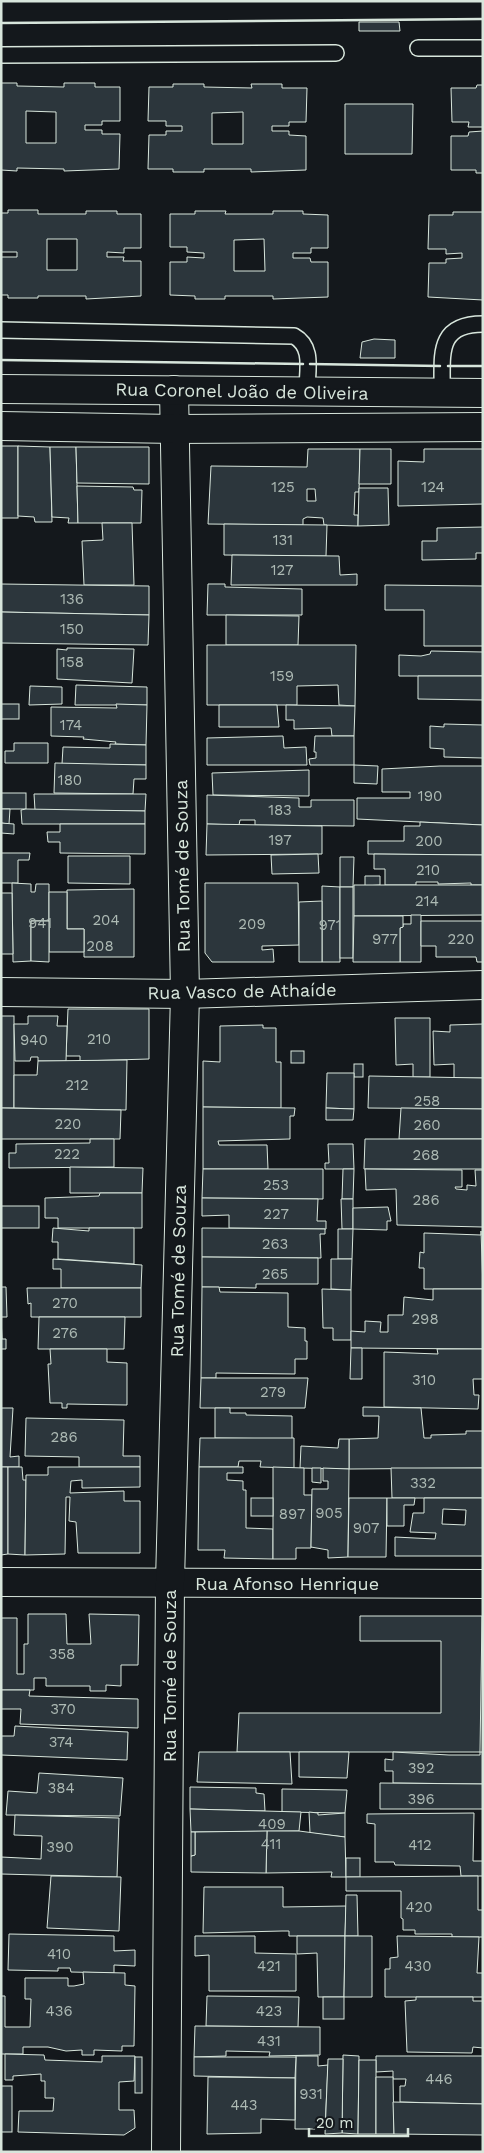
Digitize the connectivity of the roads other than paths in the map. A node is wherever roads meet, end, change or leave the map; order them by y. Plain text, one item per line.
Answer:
1 (418, 48) dead end
2 (483, 48) edge
3 (336, 53) dead end
4 (1, 55) edge
5 (483, 324) edge
6 (1, 330) edge
7 (1, 388) edge
8 (174, 390) junction
9 (307, 392) junction
10 (442, 392) junction
11 (483, 393) edge
12 (1, 426) edge
13 (483, 427) edge
14 (175, 429) junction
15 (483, 985) edge
16 (1, 992) edge
17 (185, 994) junction
18 (1, 1582) edge
19 (170, 1582) junction
20 (483, 1584) edge
21 (166, 2152) edge

1 - 2 lane
3 - 4 lane
5 - 10 lane
6 - 9 lane
7 - 8 street, Rua Coronel João de Oliveira
8 - 9 street, Rua Coronel João de Oliveira
8 - 14 street, Rua Tomé de Souza
9 - 10 street, Rua Coronel João de Oliveira
10 - 11 street, Rua Coronel João de Oliveira
12 - 14 street, Rua Coronel João de Oliveira
13 - 14 street, Rua Coronel João de Oliveira
14 - 17 street, Rua Tomé de Souza
15 - 17 street, Rua Vasco de Athaíde
16 - 17 street, Rua Vasco de Athaíde
17 - 19 street, Rua Tomé de Souza
18 - 19 street, Rua Afonso Henrique
19 - 20 street, Rua Afonso Henrique
19 - 21 street, Rua Tomé de Souza

